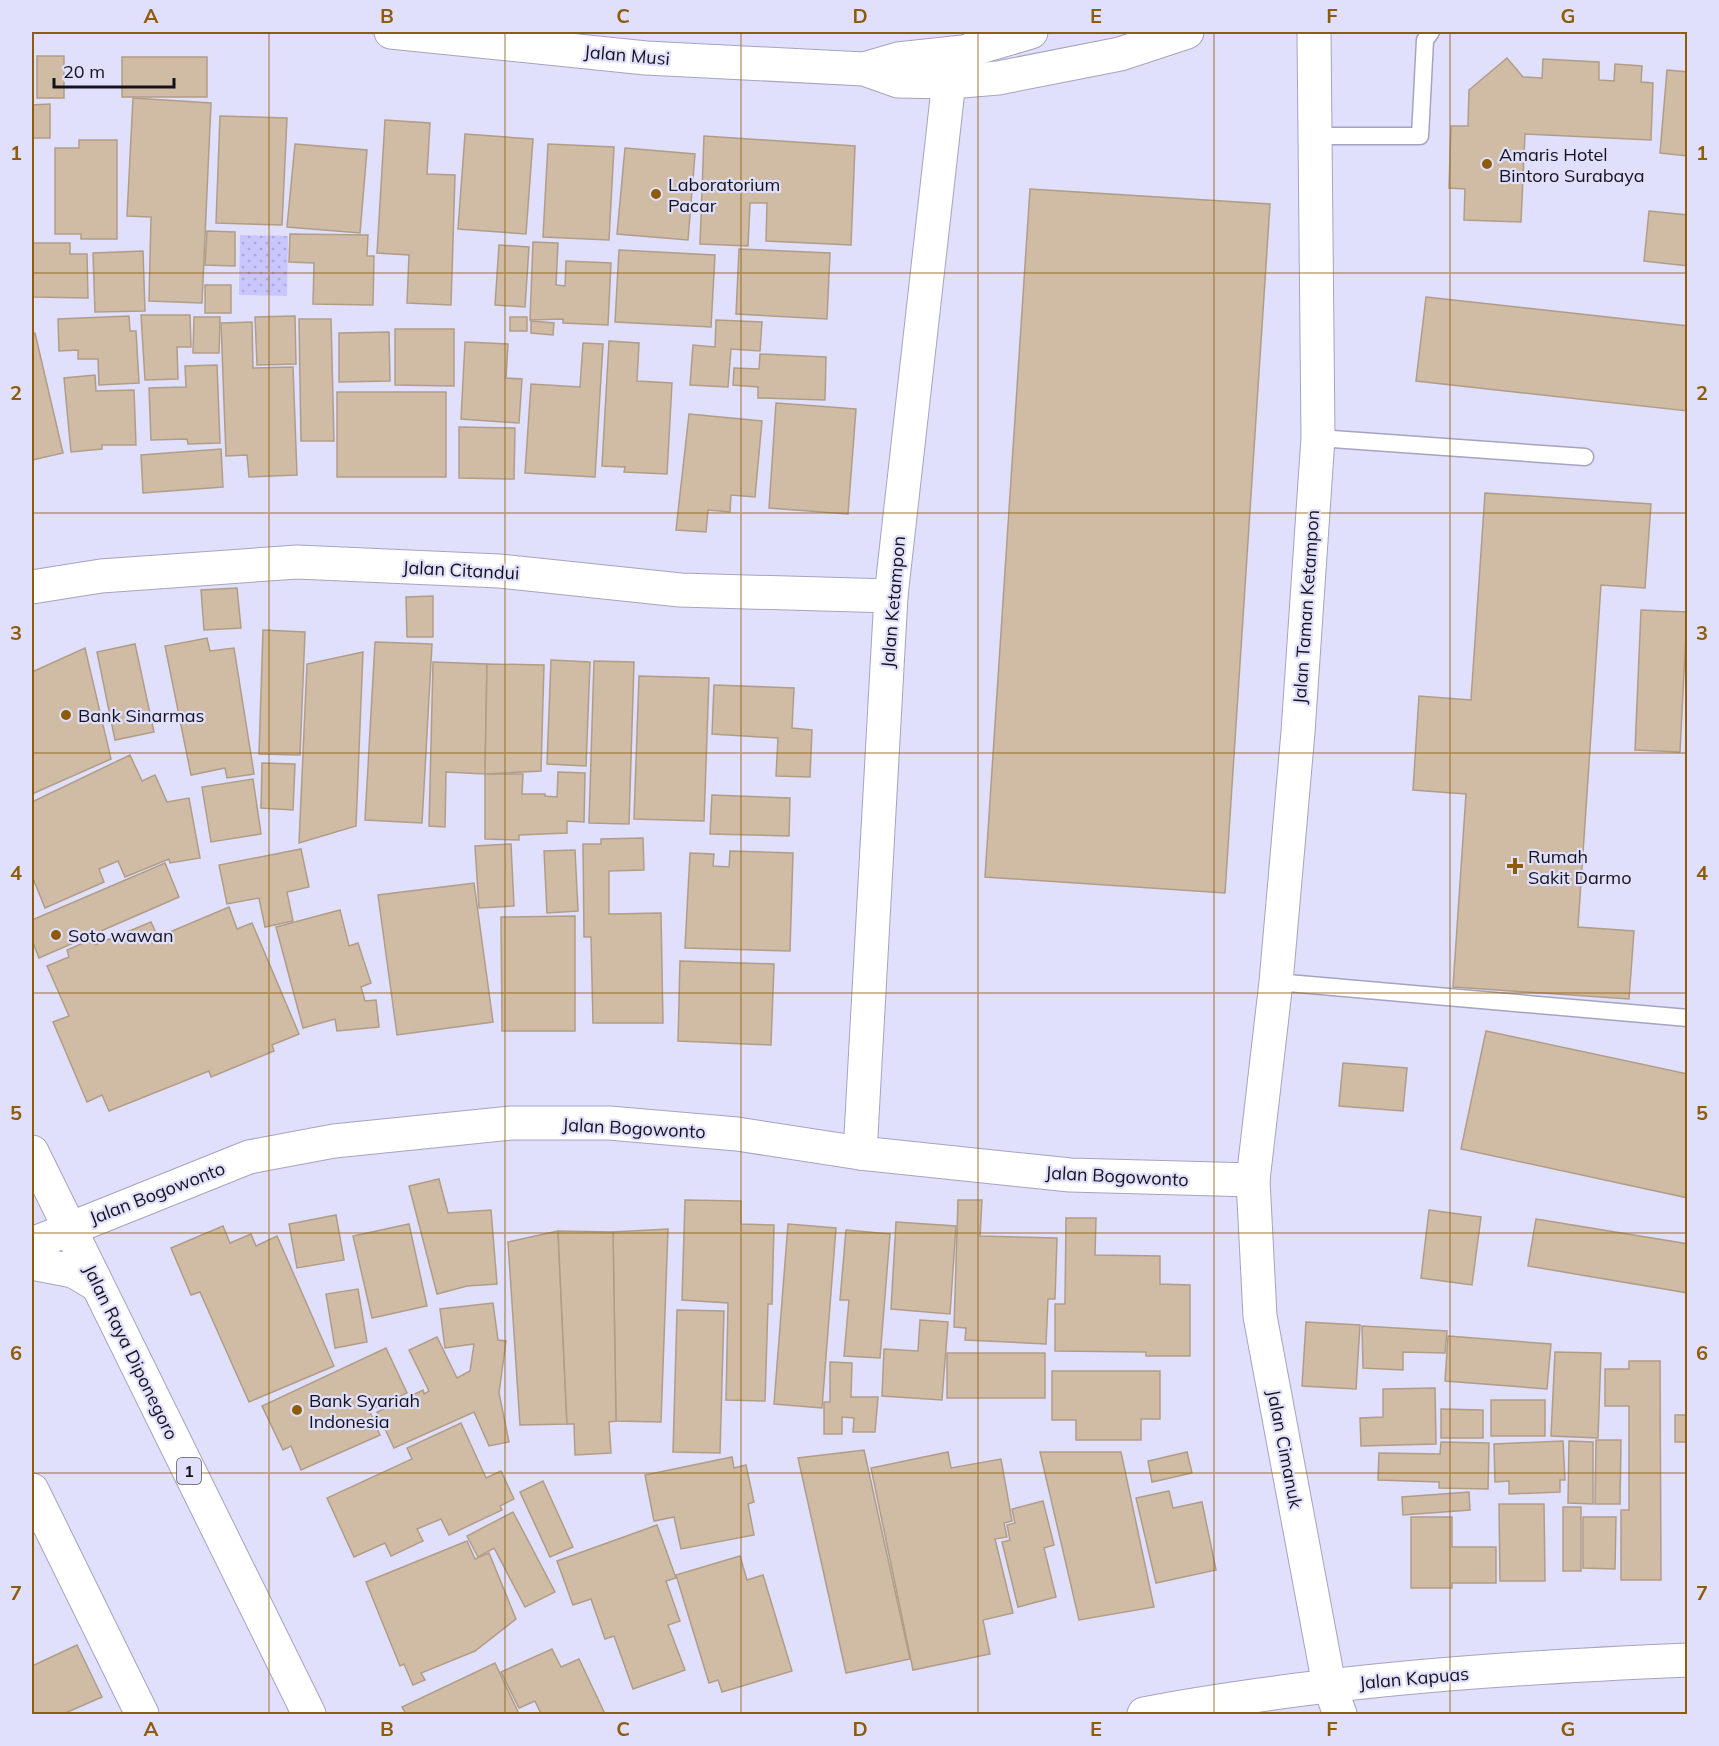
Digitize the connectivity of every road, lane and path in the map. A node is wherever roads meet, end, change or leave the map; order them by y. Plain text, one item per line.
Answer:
1 (390, 32) edge
2 (1031, 32) edge
3 (1187, 32) edge
4 (1314, 32) edge
5 (1431, 32) edge
6 (1113, 43) edge
7 (951, 68) junction
8 (1316, 136) junction
9 (1318, 438) junction
10 (1585, 457) dead end
11 (32, 588) edge
12 (891, 596) junction
13 (1276, 982) junction
14 (1688, 1018) edge
15 (32, 1152) edge
16 (860, 1153) junction
17 (1253, 1179) junction
18 (69, 1227) junction
19 (32, 1244) edge
20 (32, 1263) edge
21 (98, 1285) junction
22 (32, 1490) edge
23 (1688, 1660) edge
24 (1335, 1700) edge
25 (141, 1714) edge
26 (309, 1714) edge
27 (1144, 1714) edge

1 - 7 main road, Jalan Musi
2 - 7 main road
3 - 6 main road
4 - 8 main road, Jalan Taman Ketampon
5 - 8 lane
6 - 7 main road
7 - 12 main road, Jalan Ketampon
8 - 9 main road, Jalan Taman Ketampon
9 - 10 lane
9 - 13 main road, Jalan Taman Ketampon
11 - 12 main road, Jalan Citandui
12 - 16 main road, Jalan Ketampon
13 - 14 lane
13 - 17 main road, Jalan Taman Ketampon
15 - 18 main road, Jalan Raya Diponegoro / 1
16 - 17 main road, Jalan Bogowonto
16 - 18 main road, Jalan Bogowonto
17 - 24 main road, Jalan Cimanuk
18 - 19 main road, Jalan Bogowonto
18 - 21 main road, Jalan Raya Diponegoro / 1
20 - 21 main road
21 - 26 main road, Jalan Raya Diponegoro / 1
22 - 25 main road
23 - 24 main road, Jalan Kapuas
24 - 27 main road, Jalan Kapuas

